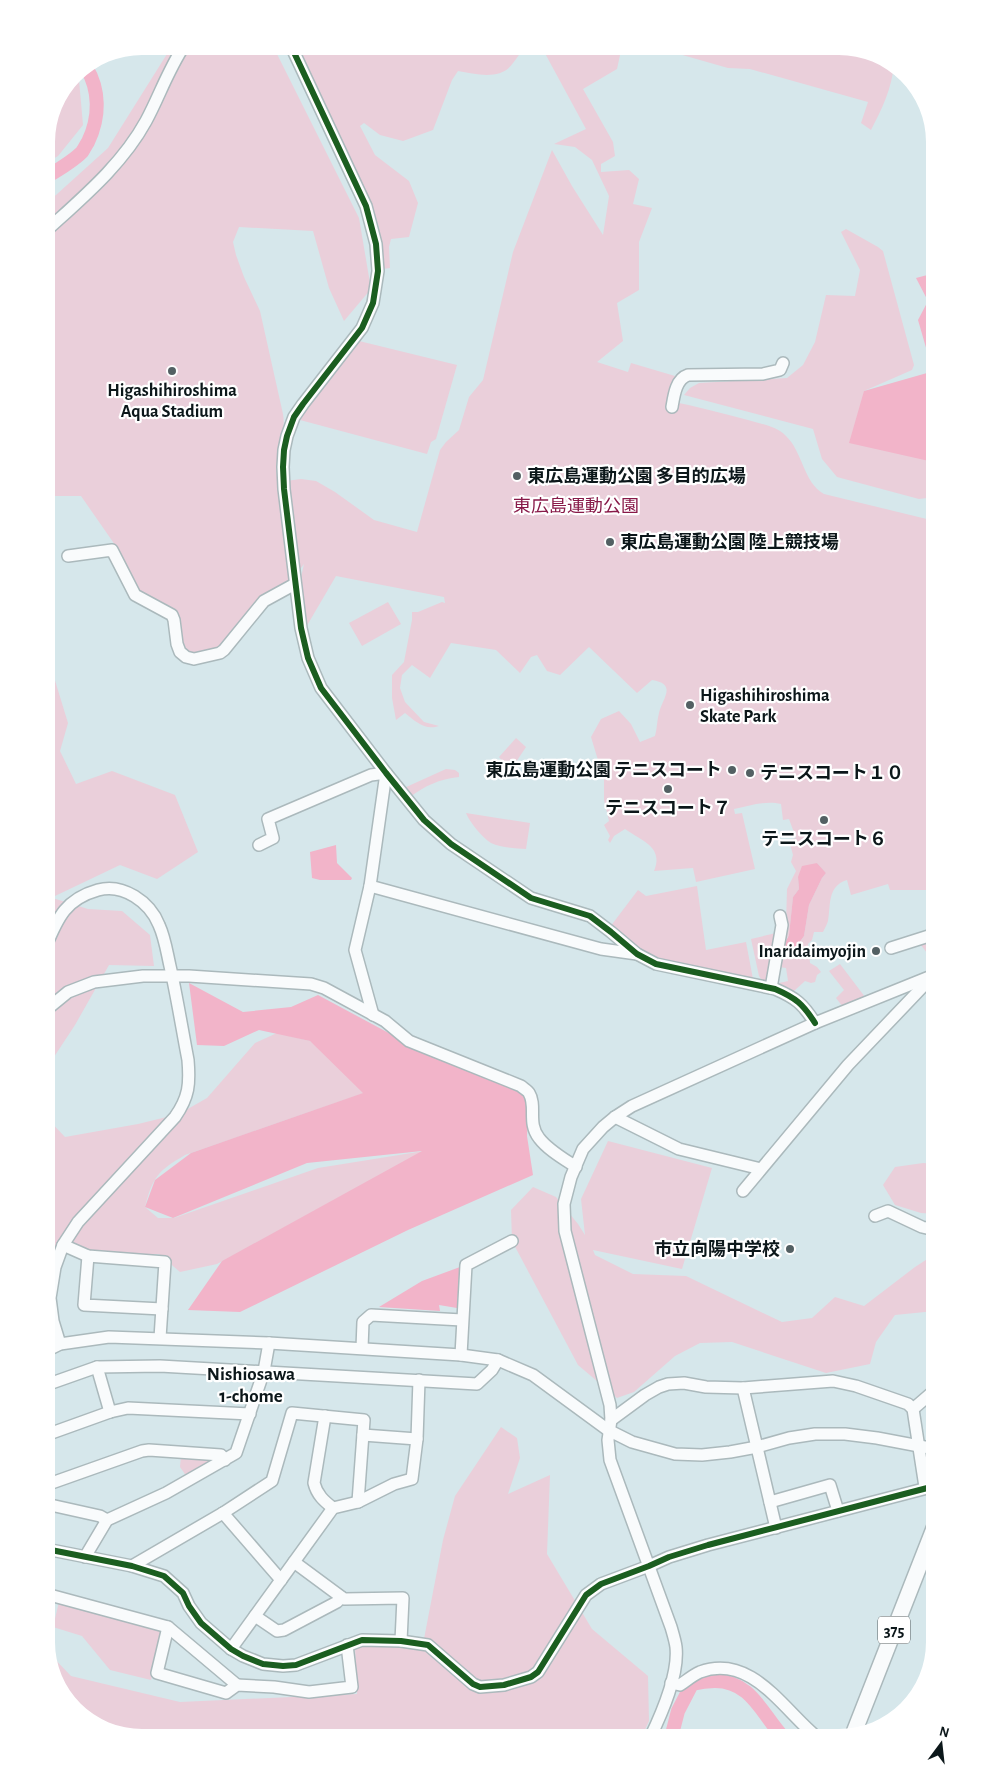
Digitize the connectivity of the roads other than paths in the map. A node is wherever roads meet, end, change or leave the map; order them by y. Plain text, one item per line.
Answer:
1 (179, 55) edge
2 (295, 55) edge
3 (55, 223) edge
4 (783, 364) dead end
5 (672, 407) dead end
6 (68, 556) dead end
7 (295, 584) junction
8 (386, 773) junction
9 (259, 845) dead end
10 (370, 886) junction
11 (780, 916) dead end
12 (55, 925) edge
13 (926, 937) edge
14 (891, 948) dead end
15 (637, 954) junction
16 (172, 976) junction
17 (926, 978) edge
18 (926, 983) edge
19 (771, 988) junction
20 (55, 1003) edge
21 (373, 1014) junction
22 (816, 1023) junction
23 (615, 1117) junction
24 (576, 1167) junction
25 (760, 1170) junction
26 (743, 1191) dead end
27 (875, 1216) dead end
28 (926, 1228) edge
29 (512, 1241) dead end
30 (63, 1245) junction
31 (88, 1256) junction
32 (55, 1272) edge
33 (162, 1309) junction
34 (462, 1320) junction
35 (55, 1328) edge
36 (160, 1338) junction
37 (268, 1343) junction
38 (60, 1344) junction
39 (55, 1346) edge
40 (362, 1348) junction
41 (460, 1355) junction
42 (498, 1360) junction
43 (97, 1367) junction
44 (264, 1371) junction
45 (419, 1380) junction
46 (55, 1382) edge
47 (743, 1388) junction
48 (926, 1398) edge
49 (913, 1409) junction
50 (110, 1412) junction
51 (250, 1414) junction
52 (325, 1416) junction
53 (609, 1425) junction
54 (55, 1432) edge
55 (363, 1435) junction
56 (416, 1439) junction
57 (757, 1447) junction
58 (920, 1447) junction
59 (926, 1448) edge
60 (225, 1460) junction
61 (926, 1471) edge
62 (55, 1482) edge
63 (926, 1488) edge
64 (358, 1502) junction
65 (770, 1502) junction
66 (55, 1506) edge
67 (333, 1508) junction
68 (838, 1511) junction
69 (223, 1513) junction
70 (107, 1520) junction
71 (776, 1528) junction
72 (55, 1551) edge
73 (86, 1557) junction
74 (926, 1560) edge
75 (294, 1562) junction
76 (132, 1566) junction
77 (649, 1566) junction
78 (281, 1580) junction
79 (55, 1596) edge
80 (341, 1597) junction
81 (255, 1616) junction
82 (168, 1627) junction
83 (401, 1641) junction
84 (347, 1645) junction
85 (232, 1649) junction
86 (671, 1683) junction
87 (237, 1686) junction
88 (856, 1727) edge
89 (654, 1729) edge
90 (807, 1729) edge

1 - 3 street
2 - 7 street
4 - 5 street
6 - 7 street
7 - 8 street
8 - 9 street
8 - 10 street
8 - 15 street
10 - 15 street
10 - 21 street
11 - 19 street
12 - 16 street
13 - 14 street
15 - 19 street
16 - 20 street
16 - 21 street
16 - 30 street
17 - 22 street
18 - 25 street
19 - 22 street
21 - 24 street
22 - 23 street
23 - 24 street
23 - 25 street
24 - 53 street
25 - 26 street
27 - 28 street
29 - 34 street
30 - 31 street
30 - 32 street
31 - 33 street
31 - 33 street
33 - 36 street
34 - 40 street
34 - 41 street
35 - 38 street
36 - 37 street
36 - 38 street
37 - 40 street
37 - 44 street
38 - 39 street
40 - 41 street
41 - 42 street
42 - 45 street
42 - 53 street
43 - 44 street
43 - 46 street
43 - 50 street
44 - 45 street
44 - 51 street
45 - 56 street
47 - 49 street
47 - 53 street
47 - 57 street
48 - 49 street
49 - 58 street
50 - 51 street
50 - 54 street
51 - 60 street
52 - 55 street
52 - 67 street
52 - 69 street
53 - 57 street
53 - 77 street
55 - 56 street
55 - 64 street
56 - 64 street
57 - 58 street
57 - 65 street
58 - 59 street
58 - 61 street
60 - 62 street
60 - 70 street
63 - 68 street
64 - 67 street
65 - 68 street
65 - 71 street
66 - 70 street
67 - 75 street
68 - 71 street
69 - 76 street
69 - 78 street
70 - 73 street
71 - 77 street
72 - 73 street
73 - 76 street
74 - 88 highway, 375
75 - 78 street
75 - 80 street
76 - 85 street
77 - 83 street
77 - 86 street
78 - 81 street
79 - 82 street
80 - 81 street
80 - 83 street
81 - 85 street
82 - 87 street
82 - 87 street
83 - 84 street
84 - 85 street
84 - 87 street
86 - 89 street
86 - 90 street

